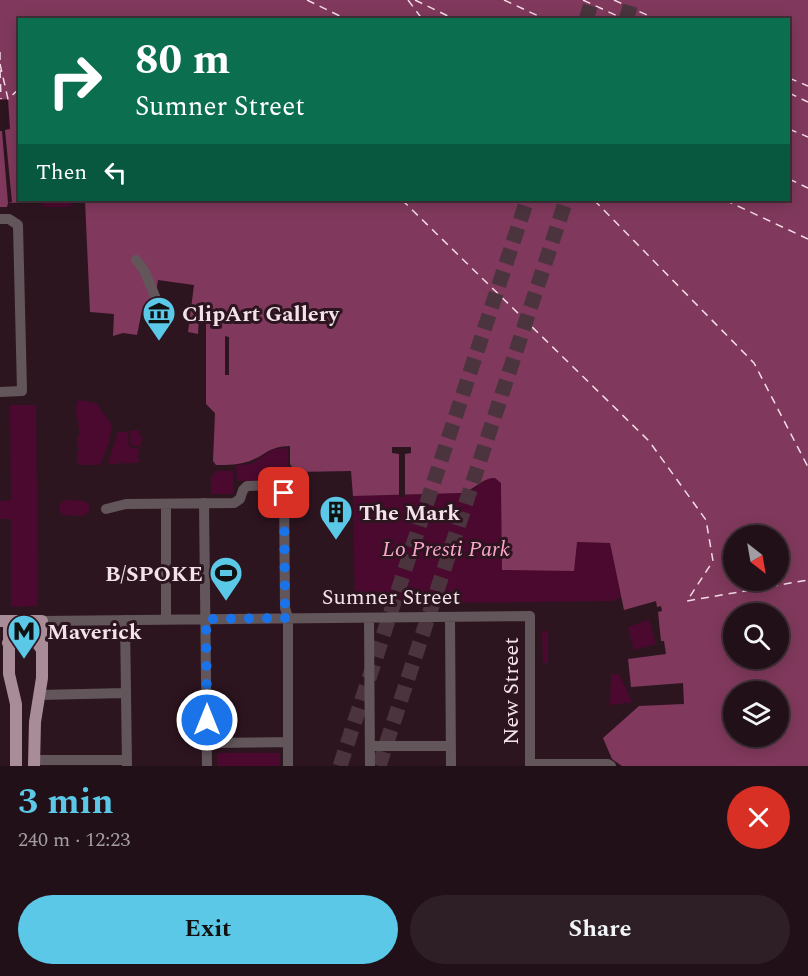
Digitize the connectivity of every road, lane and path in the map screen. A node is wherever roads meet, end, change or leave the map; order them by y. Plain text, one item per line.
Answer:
1 (0, 219) edge
2 (136, 260) dead end
3 (157, 301) dead end
4 (0, 392) edge
5 (204, 503) junction
6 (166, 504) junction
7 (106, 509) dead end
8 (530, 616) joint
9 (450, 617) junction
10 (288, 618) junction
11 (369, 618) junction
12 (206, 619) junction
13 (124, 620) junction
14 (166, 620) junction
15 (5, 621) edge
16 (42, 621) junction
17 (8, 643) junction
18 (42, 650) junction
19 (126, 693) junction
20 (39, 695) junction
21 (207, 742) junction
22 (288, 742) junction
23 (370, 746) junction
24 (450, 746) junction
25 (34, 763) edge
26 (127, 763) edge
27 (530, 765) edge
28 (16, 766) edge
29 (207, 766) edge
30 (288, 766) edge
31 (370, 766) edge
32 (450, 766) edge
33 (611, 766) edge

1 - 4 street
2 - 3 street
5 - 6 street
5 - 10 street
5 - 12 street
6 - 7 street
6 - 14 street
8 - 9 street, Sumner Street
8 - 27 street, New Street
9 - 11 street, Sumner Street
9 - 24 street
10 - 11 street, Sumner Street
10 - 12 street, Sumner Street
10 - 22 street
11 - 23 street
12 - 14 street, Sumner Street
12 - 21 street
13 - 14 street, Sumner Street
13 - 16 street, Sumner Street
13 - 19 street
15 - 16 main road, Sumner Street
15 - 17 main road
16 - 18 main road
17 - 18 main road
17 - 28 main road
18 - 20 main road
19 - 20 street
19 - 26 street
20 - 25 main road
21 - 22 street
21 - 29 street
22 - 30 street
23 - 24 street
23 - 31 street
24 - 32 street
25 - 26 street
27 - 33 street

